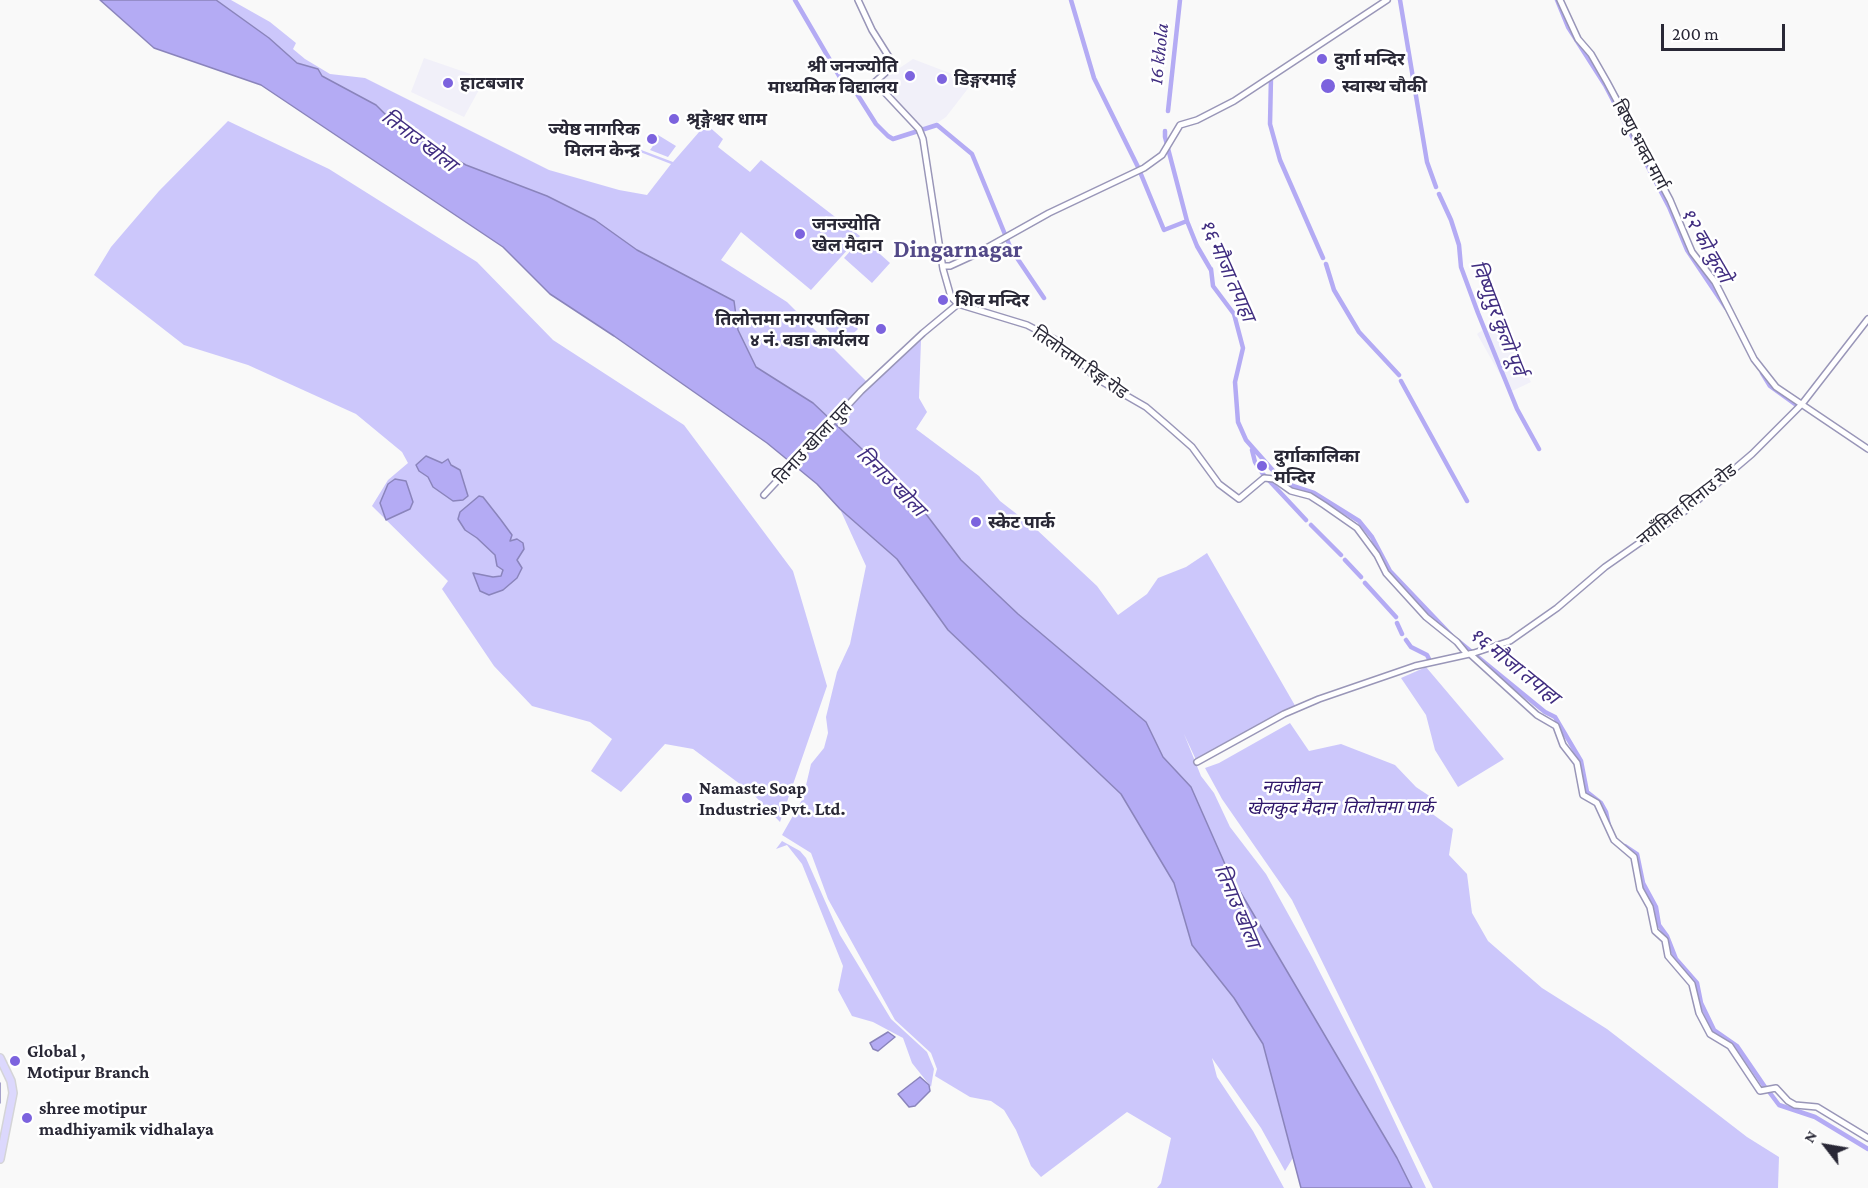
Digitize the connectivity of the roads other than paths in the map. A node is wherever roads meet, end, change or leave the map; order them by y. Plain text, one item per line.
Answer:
1 (858, 0) edge
2 (1387, 0) edge
3 (1560, 0) edge
4 (943, 266) junction
5 (958, 304) junction
6 (1868, 319) edge
7 (1802, 404) junction
8 (1868, 449) edge
9 (764, 495) dead end
10 (1470, 653) junction
11 (1197, 762) dead end
12 (0, 1058) edge
13 (1868, 1138) edge
14 (0, 1160) edge

1 - 4 street
2 - 4 street
3 - 7 street, बिष्णु भक्त मार्ग
4 - 5 street
5 - 9 street, तिनाउ खोला पुल
5 - 10 street, तिलोत्तमा रिङ्ग रोड
6 - 7 street, नयाँमिल तिनाउ रोड
7 - 8 street, बिष्णु भक्त मार्ग
7 - 10 street, नयाँमिल तिनाउ रोड
10 - 11 street, नयाँमिल तिनाउ रोड
10 - 13 street
12 - 14 main road

